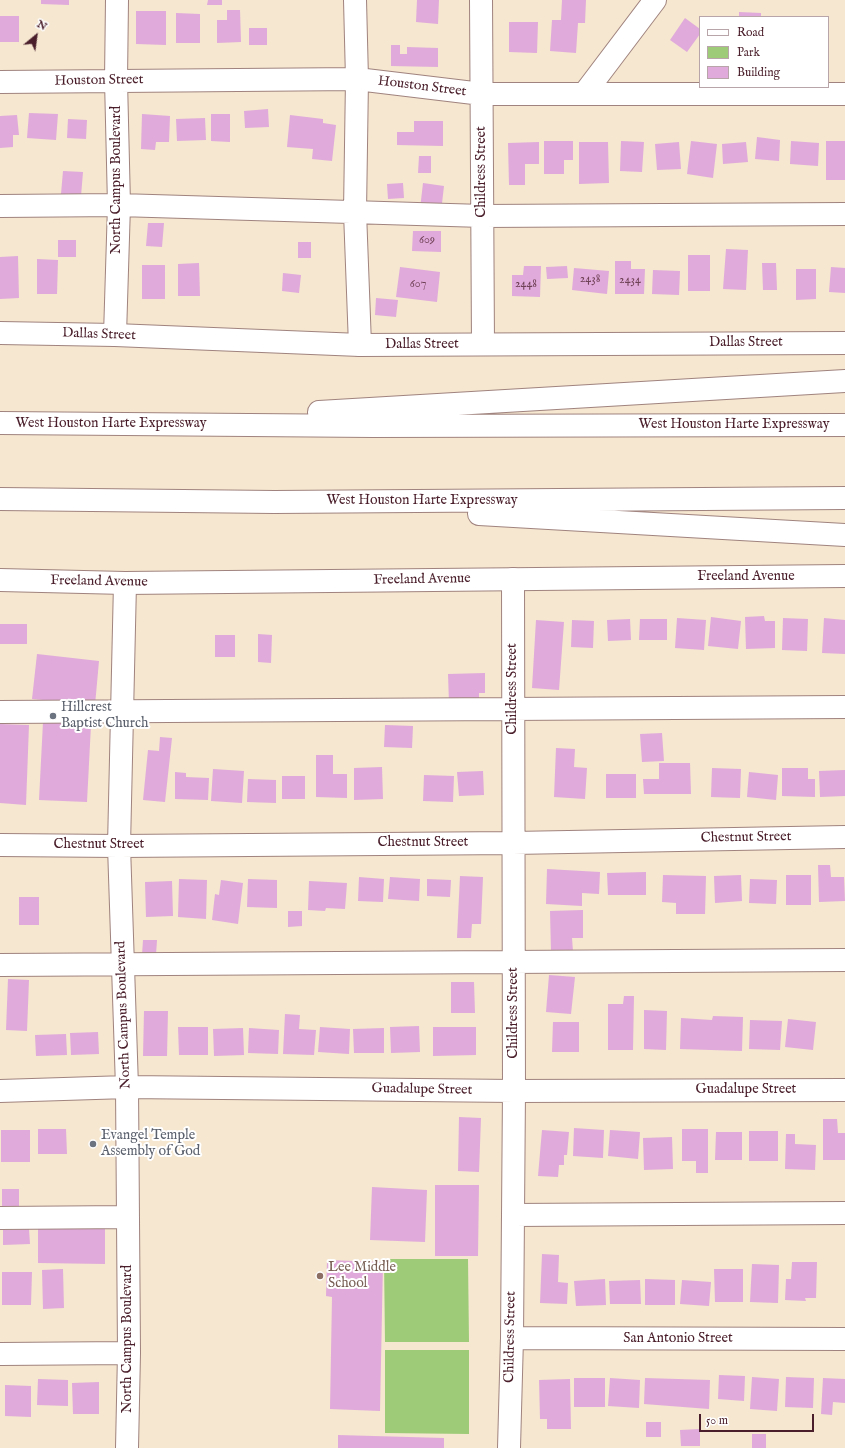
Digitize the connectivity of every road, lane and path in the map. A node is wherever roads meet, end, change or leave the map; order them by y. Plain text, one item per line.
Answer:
1 (117, 0) edge
2 (355, 0) edge
3 (482, 0) edge
4 (655, 0) edge
5 (357, 79) junction
6 (116, 80) junction
7 (0, 82) edge
8 (482, 94) junction
9 (584, 94) junction
10 (845, 94) edge
11 (119, 205) junction
12 (0, 206) edge
13 (355, 212) junction
14 (845, 214) edge
15 (483, 216) junction
16 (0, 333) edge
17 (115, 335) junction
18 (845, 343) edge
19 (483, 344) junction
20 (360, 345) junction
21 (845, 381) edge
22 (0, 423) edge
23 (130, 423) junction
24 (845, 425) edge
25 (845, 498) edge
26 (0, 499) edge
27 (274, 502) junction
28 (845, 535) edge
29 (845, 576) edge
30 (513, 579) junction
31 (0, 580) edge
32 (125, 583) junction
33 (845, 707) edge
34 (513, 709) junction
35 (121, 711) junction
36 (0, 712) edge
37 (845, 837) edge
38 (513, 843) junction
39 (0, 845) edge
40 (119, 846) junction
41 (845, 960) edge
42 (514, 962) junction
43 (123, 964) junction
44 (0, 965) edge
45 (127, 1087) junction
46 (845, 1090) edge
47 (0, 1091) edge
48 (514, 1091) junction
49 (845, 1213) edge
50 (513, 1215) junction
51 (128, 1217) junction
52 (0, 1218) edge
53 (512, 1338) junction
54 (845, 1339) edge
55 (129, 1353) junction
56 (0, 1354) edge
57 (127, 1448) edge
58 (509, 1448) edge

1 - 6 main road, North Campus Boulevard
2 - 5 main road
3 - 8 main road, Childress Street
4 - 9 main road
5 - 6 main road, Houston Street
5 - 8 main road, Houston Street
5 - 13 main road
6 - 7 main road, Houston Street
6 - 11 main road, North Campus Boulevard
8 - 9 main road, Houston Street
8 - 15 main road, Childress Street
9 - 10 main road, Houston Street
11 - 12 main road
11 - 13 main road
11 - 17 main road, North Campus Boulevard
13 - 15 main road
13 - 20 main road
14 - 15 main road
15 - 19 main road, Childress Street
16 - 17 main road, Dallas Street
17 - 20 main road, Dallas Street
18 - 19 main road, Dallas Street
19 - 20 main road, Dallas Street
21 - 23 main road
22 - 23 main road, West Houston Harte Expressway
23 - 24 main road, West Houston Harte Expressway
25 - 27 main road, West Houston Harte Expressway
26 - 27 main road, West Houston Harte Expressway
27 - 28 main road
29 - 30 main road, Freeland Avenue
30 - 32 main road, Freeland Avenue
30 - 34 main road, Childress Street
31 - 32 main road, Freeland Avenue
32 - 35 main road, North Campus Boulevard
33 - 34 main road
34 - 35 main road
34 - 38 main road, Childress Street
35 - 36 main road
35 - 40 main road, North Campus Boulevard
37 - 38 main road, Chestnut Street
38 - 40 main road, Chestnut Street
38 - 42 main road, Childress Street
39 - 40 main road, Chestnut Street
40 - 43 main road, North Campus Boulevard
41 - 42 main road
42 - 43 main road
42 - 48 main road, Childress Street
43 - 44 main road
43 - 45 main road, North Campus Boulevard
45 - 47 main road, Guadalupe Street
45 - 48 main road, Guadalupe Street
45 - 51 main road, North Campus Boulevard
46 - 48 main road, Guadalupe Street
48 - 50 main road, Childress Street
49 - 50 main road
50 - 53 main road, Childress Street
51 - 52 main road
51 - 55 main road, North Campus Boulevard
53 - 54 main road, San Antonio Street
53 - 58 main road, Childress Street
55 - 56 main road
55 - 57 main road, North Campus Boulevard

